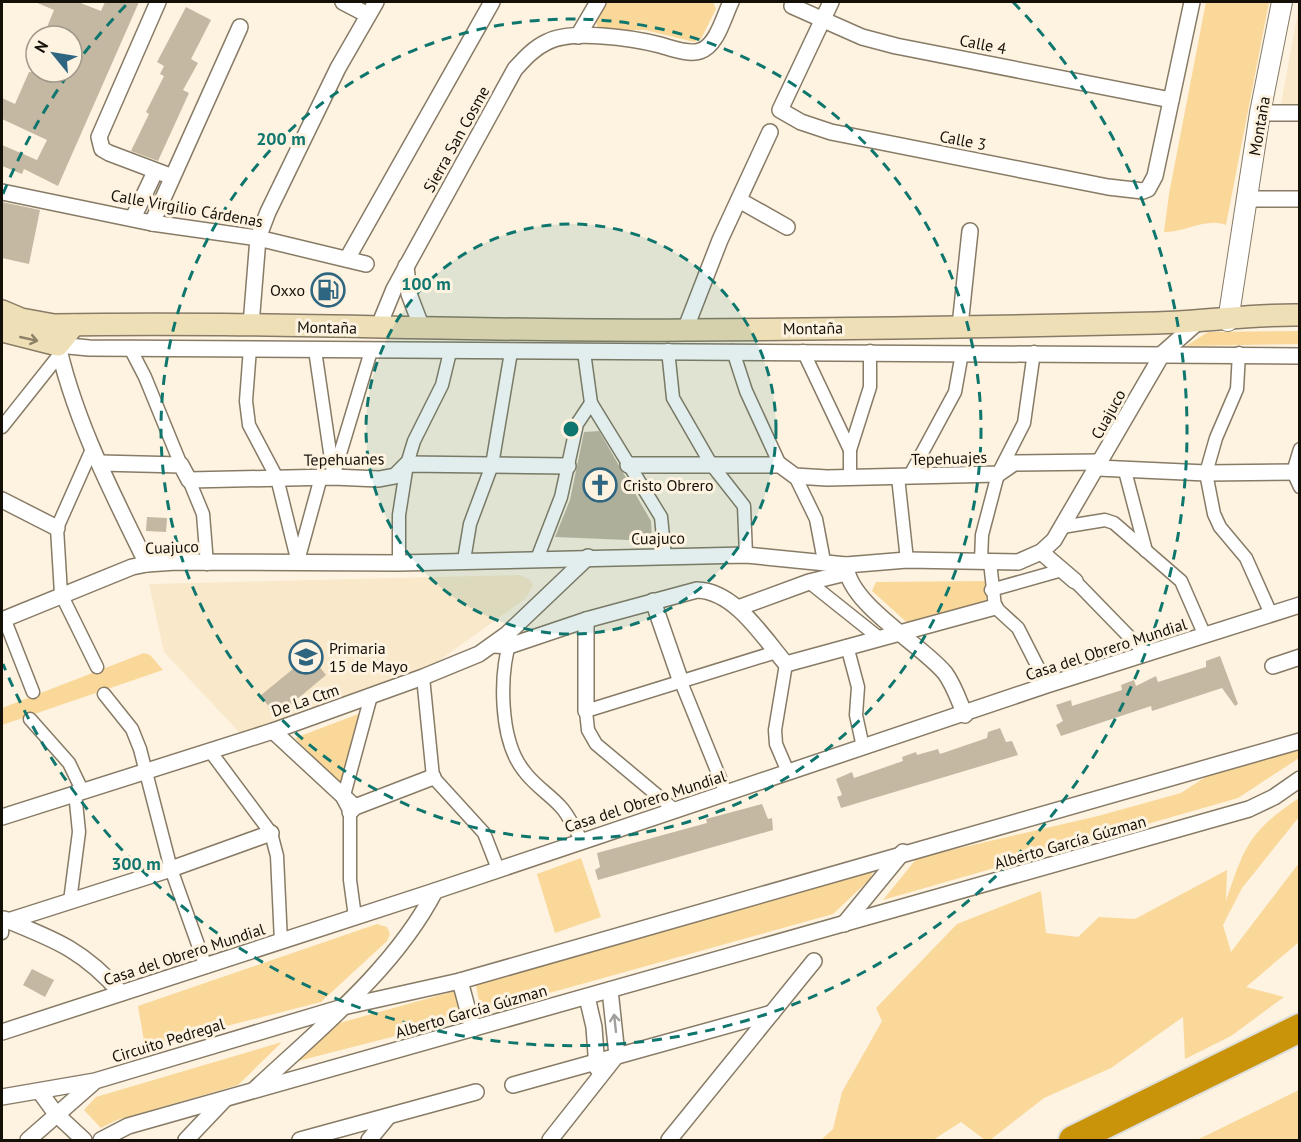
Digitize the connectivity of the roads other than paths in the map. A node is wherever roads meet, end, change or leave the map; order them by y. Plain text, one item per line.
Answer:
1 (158, 2) edge
2 (343, 2) edge
3 (492, 2) edge
4 (598, 2) edge
5 (730, 2) edge
6 (831, 2) edge
7 (1188, 2) edge
8 (1282, 2) edge
9 (792, 6) dead end
10 (372, 8) edge
11 (822, 19) junction
12 (240, 27) dead end
13 (578, 36) junction
14 (1172, 100) junction
15 (1260, 113) junction
16 (1299, 113) edge
17 (770, 132) dead end
18 (155, 172) junction
19 (170, 176) junction
20 (2, 192) edge
21 (1246, 199) junction
22 (1299, 199) edge
23 (739, 200) junction
24 (133, 219) junction
25 (152, 223) junction
26 (787, 227) dead end
27 (969, 231) dead end
28 (258, 238) junction
29 (347, 259) junction
30 (366, 264) dead end
31 (406, 266) junction
32 (2, 311) edge
33 (1299, 315) edge
34 (1228, 321) junction
35 (1198, 322) junction
36 (251, 325) junction
37 (960, 326) junction
38 (378, 328) junction
39 (422, 328) junction
40 (454, 330) junction
41 (685, 330) junction
42 (2, 331) edge
43 (61, 337) junction
44 (637, 340) junction
45 (130, 348) junction
46 (250, 348) junction
47 (315, 350) junction
48 (668, 350) junction
49 (371, 351) junction
50 (733, 351) junction
51 (803, 351) junction
52 (870, 351) junction
53 (450, 352) junction
54 (511, 352) junction
55 (584, 352) junction
56 (1034, 352) junction
57 (962, 353) junction
58 (1163, 353) junction
59 (1239, 353) junction
60 (1299, 356) edge
61 (591, 403) junction
62 (2, 427) edge
63 (93, 447) junction
64 (1299, 449) edge
65 (850, 450) junction
66 (100, 463) junction
67 (407, 464) junction
68 (711, 464) junction
69 (181, 465) junction
70 (492, 465) junction
71 (628, 465) junction
72 (780, 465) junction
73 (1100, 465) junction
74 (568, 466) junction
75 (1125, 471) junction
76 (1296, 472) edge
77 (1206, 473) junction
78 (998, 474) junction
79 (795, 476) junction
80 (327, 477) junction
81 (904, 477) junction
82 (277, 478) junction
83 (850, 478) junction
84 (189, 480) junction
85 (1299, 487) edge
86 (2, 500) edge
87 (1062, 526) junction
88 (57, 528) junction
89 (1041, 552) junction
90 (1146, 552) junction
91 (746, 555) junction
92 (588, 557) junction
93 (665, 557) junction
94 (537, 559) junction
95 (464, 560) junction
96 (907, 560) junction
97 (824, 561) junction
98 (985, 561) junction
99 (298, 563) junction
100 (399, 563) junction
101 (147, 564) junction
102 (207, 564) junction
103 (846, 569) junction
104 (1062, 570) junction
105 (1075, 581) joint
106 (808, 582) junction
107 (991, 590) junction
108 (61, 594) junction
109 (653, 602) junction
110 (1299, 605) edge
111 (995, 607) junction
112 (738, 608) junction
113 (1271, 614) junction
114 (3, 619) edge
115 (586, 620) junction
116 (898, 633) junction
117 (1205, 636) junction
118 (878, 637) junction
119 (501, 645) junction
120 (848, 646) junction
121 (1146, 654) junction
122 (1299, 657) edge
123 (781, 658) junction
124 (1273, 666) dead end
125 (98, 668) dead end
126 (423, 677) junction
127 (681, 682) junction
128 (1047, 685) junction
129 (33, 692) dead end
130 (104, 694) dead end
131 (371, 696) junction
132 (586, 711) junction
133 (965, 715) junction
134 (30, 719) dead end
135 (273, 731) junction
136 (1299, 741) edge
137 (863, 747) junction
138 (210, 751) junction
139 (146, 771) junction
140 (788, 772) junction
141 (433, 777) junction
142 (1299, 779) edge
143 (79, 791) junction
144 (726, 793) junction
145 (350, 806) junction
146 (676, 811) junction
147 (2, 817) edge
148 (271, 833) junction
149 (582, 841) junction
150 (903, 852) junction
151 (171, 869) junction
152 (498, 869) junction
153 (435, 891) junction
154 (70, 901) junction
155 (355, 917) junction
156 (3, 923) edge
157 (844, 924) junction
158 (281, 942) junction
159 (814, 961) dead end
160 (206, 967) junction
161 (460, 981) junction
162 (610, 990) junction
163 (121, 993) junction
164 (587, 997) junction
165 (343, 1007) junction
166 (772, 1013) junction
167 (1299, 1028) edge
168 (473, 1029) junction
169 (2, 1032) edge
170 (1299, 1049) edge
171 (617, 1055) junction
172 (598, 1060) junction
173 (94, 1081) junction
174 (597, 1083) junction
175 (513, 1084) dead end
176 (40, 1092) junction
177 (476, 1092) dead end
178 (251, 1093) junction
179 (2, 1097) edge
180 (224, 1100) junction
181 (56, 1114) junction
182 (387, 1118) junction
183 (104, 1138) edge
184 (28, 1140) edge
185 (84, 1140) edge
186 (186, 1140) edge
187 (300, 1140) edge
188 (369, 1140) edge
189 (550, 1140) edge
190 (669, 1140) edge
191 (1073, 1140) edge
192 (1113, 1140) edge

1 - 18 street
2 - 10 street
3 - 29 street
4 - 13 street
5 - 13 street, Sierra San Cosme
6 - 11 street
7 - 14 street
8 - 15 street, Montaña
9 - 11 street, Calle 4
10 - 28 street
11 - 14 street, Calle 4
11 - 14 street, Calle 3
12 - 19 street
13 - 31 street, Sierra San Cosme
15 - 16 street
15 - 21 street, Montaña
17 - 23 street
18 - 19 street
18 - 24 street
19 - 25 street
20 - 24 street, Calle Virgilio Cárdenas
21 - 22 street
21 - 34 street, Montaña
23 - 26 street
23 - 41 street
24 - 25 street, Calle Virgilio Cárdenas
25 - 28 street, Calle Virgilio Cárdenas
27 - 37 street
28 - 29 street, Calle Virgilio Cárdenas
28 - 36 street
29 - 30 street, Calle Virgilio Cárdenas
31 - 38 street, Sierra San Cosme
31 - 39 street
32 - 43 main road, Montaña
33 - 34 main road
34 - 35 main road, Montaña
35 - 37 main road, Montaña
35 - 58 street, Cuajuco
36 - 38 main road, Montaña
36 - 43 main road, Montaña
37 - 41 main road, Montaña
38 - 39 main road, Montaña
39 - 40 main road, Montaña
40 - 44 main road, Montaña
40 - 53 street
41 - 44 main road, Montaña
42 -> 43 main road, Montaña
43 - 45 street, Montaña
43 - 62 street
43 - 63 street
44 - 48 street, Montaña
44 - 55 street, Montaña
45 - 46 street, Montaña
45 - 69 street
46 - 47 street, Montaña
46 - 82 street
47 - 49 street, Montaña
47 - 80 street
48 - 50 street, Montaña
48 - 68 street
49 - 53 street, Montaña
49 - 80 street
50 - 51 street, Montaña
50 - 72 street
51 - 52 street, Montaña
51 - 65 street
52 - 57 street, Montaña
52 - 65 street
53 - 54 street, Montaña
53 - 67 street
54 - 55 street, Montaña
54 - 70 street
55 - 61 street
56 - 57 street, Montaña
56 - 58 street, Montaña
56 - 78 street
57 - 81 street
58 - 59 street
58 - 73 street, Cuajuco
59 - 60 street
59 - 77 street
61 - 71 street
61 - 74 street
63 - 66 street
63 - 88 street
64 - 76 street
65 - 83 street
66 - 69 street
66 - 101 street
67 - 70 street, Tepehuanes
67 - 80 street, Tepehuanes
67 - 100 street
68 - 71 street
68 - 72 street
68 - 91 street
69 - 84 street
70 - 74 street, Tepehuanes
70 - 95 street
71 - 93 street
72 - 79 street
73 - 75 street, Tepehuajes
73 - 78 street, Tepehuajes
73 - 87 street, Cuajuco
74 - 94 street
75 - 77 street, Tepehuajes
75 - 90 street
76 - 77 street, Tepehuajes
76 - 85 street
77 - 113 street
78 - 81 street, Tepehuajes
78 - 98 street
79 - 83 street, Tepehuajes
79 - 97 street
80 - 82 street, Tepehuanes
80 - 99 street
81 - 83 street, Tepehuajes
81 - 96 street
82 - 84 street, Tepehuanes
82 - 99 street
84 - 102 street
86 - 88 street
87 - 89 street, Cuajuco
87 - 90 street
88 - 108 street
89 - 98 street, Cuajuco
89 - 104 street
90 - 117 street
91 - 93 street, Cuajuco
91 - 97 street, Cuajuco
92 - 93 street, Cuajuco
92 - 94 street, Cuajuco
92 - 119 street, De La Ctm
94 - 95 street, Cuajuco
95 - 100 street, Cuajuco
96 - 98 street, Cuajuco
96 - 103 street, Cuajuco
97 - 103 street, Cuajuco
98 - 107 street
99 - 100 street, Cuajuco
99 - 102 street, Cuajuco
101 - 102 street, Cuajuco
101 - 108 street, Cuajuco
103 - 106 street
103 - 116 street
104 - 105 street
104 - 107 street
105 - 121 street
106 - 112 street
106 - 118 street
107 - 111 street
108 - 114 street, Cuajuco
108 - 125 street
109 - 112 street
109 - 115 street
109 - 127 street
110 - 113 street, Casa del Obrero Mundial
111 - 116 street
111 - 128 street
112 - 123 street
113 - 117 street, Casa del Obrero Mundial
114 - 129 street
115 - 119 street
115 - 132 street
116 - 118 street
116 - 133 street
117 - 121 street, Casa del Obrero Mundial
118 - 120 street
119 - 126 street, De La Ctm
119 - 149 street
120 - 123 street
120 - 137 street
121 - 128 street, Casa del Obrero Mundial
122 - 124 street
123 - 127 street
123 - 140 street
126 - 131 street, De La Ctm
126 - 141 street
127 - 132 street
127 - 144 street
128 - 133 street, Casa del Obrero Mundial
130 - 139 street
131 - 135 street, De La Ctm
131 - 145 street
132 - 146 street
133 - 137 street, Casa del Obrero Mundial
134 - 143 street
135 - 138 street, De La Ctm
135 - 145 street
136 - 150 street, Alberto García Gúzman
137 - 140 street, Casa del Obrero Mundial
138 - 139 street, De La Ctm
138 - 148 street
139 - 143 street, De La Ctm
139 - 151 street
140 - 144 street, Casa del Obrero Mundial
141 - 145 street
141 - 152 street
142 - 157 street, Alberto García Gúzman
143 - 147 street, De La Ctm
143 - 154 street
144 - 146 street, Casa del Obrero Mundial
145 - 155 street
146 - 149 street, Casa del Obrero Mundial
148 - 151 street
148 - 158 street
149 - 152 street, Casa del Obrero Mundial
150 - 157 street
150 - 161 street, Alberto García Gúzman
151 - 154 street
151 - 160 street
152 - 153 street, Casa del Obrero Mundial
153 - 155 street, Casa del Obrero Mundial
153 - 165 street
154 - 156 street
155 - 158 street, Casa del Obrero Mundial
156 - 163 street
157 - 162 street, Alberto García Gúzman
158 - 160 street, Casa del Obrero Mundial
159 - 166 street
160 - 163 street, Casa del Obrero Mundial
161 - 165 street, Alberto García Gúzman
161 - 168 street
162 - 164 street, Alberto García Gúzman
171 -> 162 street
163 - 169 street, Casa del Obrero Mundial
164 - 168 street, Alberto García Gúzman
164 - 172 street
165 - 173 street, Circuito Pedregal
165 - 178 street
166 - 171 street
166 - 190 street
167 - 191 highway
168 - 178 street, Alberto García Gúzman
170 - 192 highway
171 - 172 street
171 - 174 street
172 - 174 street
172 - 175 street
173 - 176 street, Circuito Pedregal
173 - 181 street
174 - 189 street
176 - 179 street, Circuito Pedregal
176 - 181 street
177 - 182 street
178 - 180 street, Alberto García Gúzman
180 - 183 street, Alberto García Gúzman
180 - 186 street
181 - 184 street
181 - 185 street
182 - 187 street
182 - 188 street

